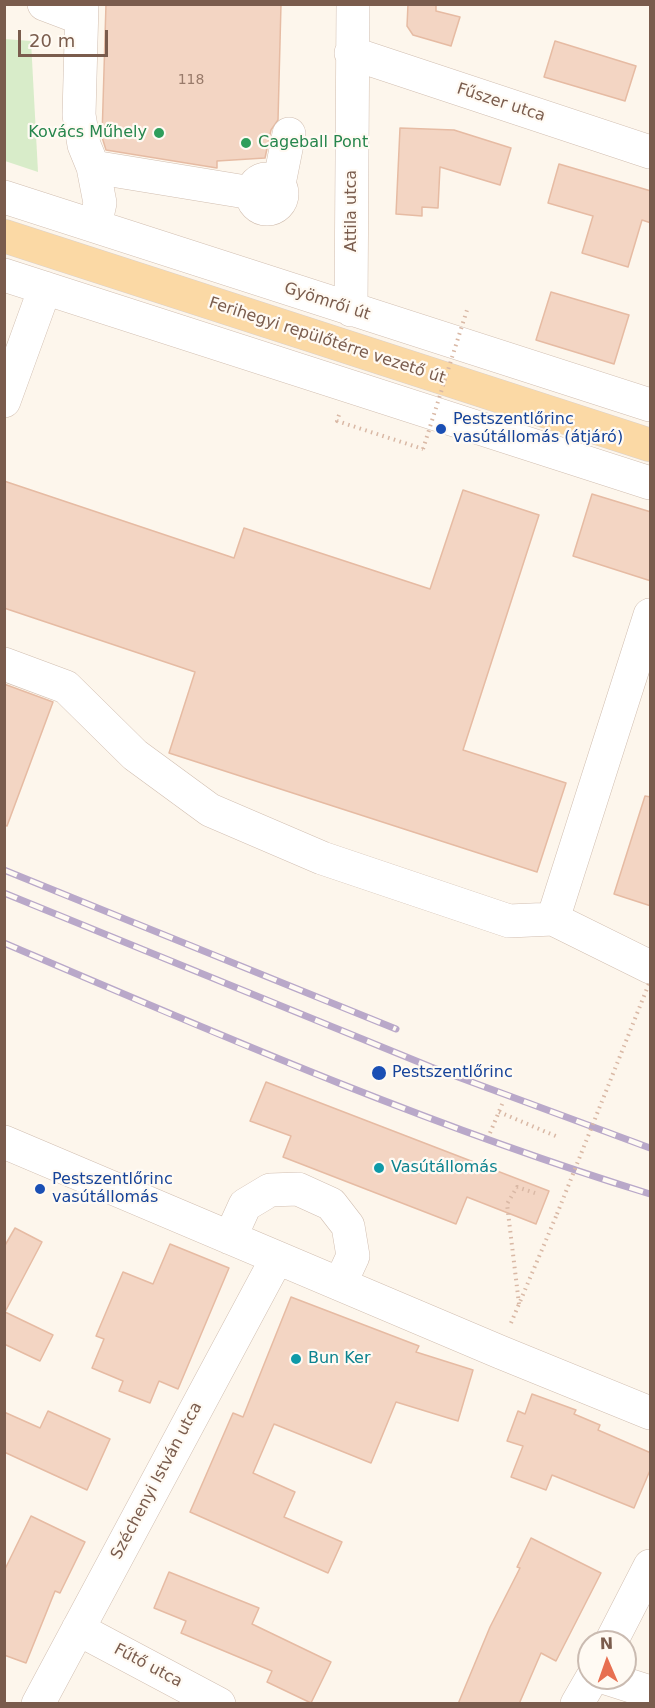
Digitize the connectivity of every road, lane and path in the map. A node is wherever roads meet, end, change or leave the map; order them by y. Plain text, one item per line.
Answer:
1 (44, 4) edge
2 (353, 4) edge
3 (81, 11) edge
4 (351, 53) junction
5 (288, 134) dead end
6 (651, 152) edge
7 (93, 167) junction
8 (4, 197) edge
9 (95, 226) junction
10 (4, 236) edge
11 (4, 275) edge
12 (45, 288) junction
13 (351, 310) junction
14 (467, 310) dead end
15 (4, 401) edge
16 (651, 405) edge
17 (337, 421) dead end
18 (651, 445) edge
19 (651, 483) edge
20 (650, 615) edge
21 (4, 664) edge
22 (554, 919) junction
23 (651, 967) edge
24 (651, 981) edge
25 (503, 1102) dead end
26 (499, 1112) junction
27 (490, 1133) dead end
28 (558, 1137) dead end
29 (4, 1142) edge
30 (536, 1192) dead end
31 (230, 1238) junction
32 (277, 1258) junction
33 (340, 1284) junction
34 (519, 1305) junction
35 (500, 1352) junction
36 (651, 1413) edge
37 (651, 1566) edge
38 (78, 1629) junction
39 (617, 1630) edge
40 (585, 1690) edge
41 (38, 1704) edge
42 (219, 1704) edge
43 (576, 1704) edge

1 - 3 street
2 - 4 street, Attila utca
3 - 7 street
4 - 6 street, Fűszer utca
4 - 13 street, Attila utca
5 - 7 street
7 - 9 street
8 - 9 street, Gyömrői út
9 - 13 street, Gyömrői út
10 - 18 main road, Ferihegyi repülőtérre vezető út
11 - 12 street
12 - 15 street
12 - 19 street
13 - 16 street, Gyömrői út
14 - 17 path, bridge
20 - 22 street
21 - 22 street
22 - 23 street
24 - 34 path, bridge
25 - 26 path
26 - 27 path
26 - 28 path
29 - 31 street
30 - 34 path
31 - 32 street
31 - 33 street
32 - 33 street
32 - 38 street, Széchenyi István utca
33 - 35 street
34 - 35 path
35 - 36 street
37 - 39 street
38 - 41 street, Széchenyi István utca
38 - 42 street, Fűtő utca
40 - 43 street

